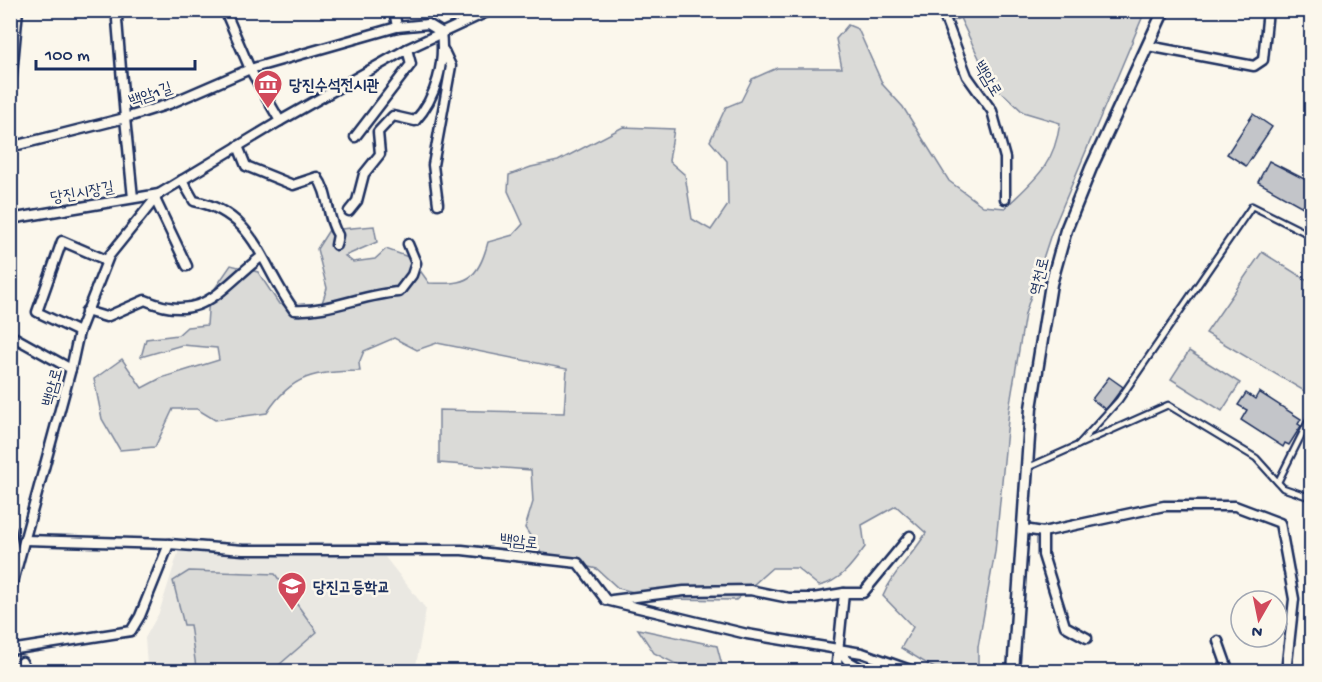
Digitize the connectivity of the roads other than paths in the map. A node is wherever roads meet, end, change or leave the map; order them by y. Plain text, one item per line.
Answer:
1 (18, 10) edge
2 (119, 10) edge
3 (220, 10) edge
4 (394, 10) edge
5 (491, 10) edge
6 (942, 10) edge
7 (1164, 10) edge
8 (1268, 10) edge
9 (397, 27) junction
10 (441, 32) junction
11 (1148, 46) junction
12 (407, 49) junction
13 (443, 51) junction
14 (250, 69) junction
15 (10, 96) edge
16 (125, 118) junction
17 (280, 121) junction
18 (355, 137) dead end
19 (238, 146) junction
20 (10, 147) edge
21 (182, 180) junction
22 (157, 196) junction
23 (133, 198) junction
24 (1005, 198) dead end
25 (438, 204) dead end
26 (349, 211) dead end
27 (10, 219) edge
28 (1311, 236) edge
29 (408, 244) dead end
30 (336, 245) dead end
31 (261, 257) junction
32 (106, 261) junction
33 (187, 266) dead end
34 (86, 311) junction
35 (79, 332) junction
36 (10, 334) edge
37 (71, 369) junction
38 (1311, 414) edge
39 (1078, 445) junction
40 (1027, 468) junction
41 (1278, 482) junction
42 (1311, 498) edge
43 (10, 529) edge
44 (1024, 529) junction
45 (1043, 532) junction
46 (910, 537) dead end
47 (25, 540) junction
48 (169, 544) junction
49 (12, 550) edge
50 (10, 592) edge
51 (844, 593) junction
52 (606, 600) junction
53 (1087, 638) dead end
54 (1218, 641) dead end
55 (838, 649) junction
56 (10, 650) edge
57 (21, 662) dead end
58 (10, 669) edge
59 (836, 672) edge
60 (867, 672) edge
61 (916, 672) edge
62 (1013, 672) edge
63 (1230, 672) edge
64 (1286, 672) edge

1 - 15 street
2 - 16 street, 백암1길
3 - 14 street
4 - 9 street
5 - 10 street, 백암로
6 - 24 street, 백암로
7 - 11 street, 역천로
8 - 11 street
9 - 10 street
9 - 14 street, 백암1길
10 - 12 street, 백암로
10 - 13 street
11 - 40 street, 역천로
12 - 17 street, 백암로
12 - 18 street
13 - 25 street
13 - 26 street
14 - 16 street, 백암1길
14 - 17 street
16 - 20 street, 백암1길
16 - 23 street, 백암1길
17 - 19 street, 백암로
19 - 21 street, 백암로
19 - 30 street
21 - 22 street, 백암로
21 - 31 street
22 - 23 street, 당진시장길
22 - 32 street, 백암로
22 - 33 street
23 - 27 street, 당진시장길
28 - 39 lane
29 - 31 street
31 - 34 street
32 - 34 street, 백암로
32 - 35 street
34 - 35 street, 백암로
35 - 37 street, 백암로
36 - 37 street
37 - 47 street, 백암로
38 - 41 lane
39 - 40 lane
39 - 41 lane
40 - 44 street, 역천로
41 - 42 lane
43 - 49 street
44 - 45 street
44 - 62 street, 역천로
45 - 53 street
45 - 64 street
46 - 51 street
47 - 48 street, 백암로
47 - 49 street
47 - 50 street, 백암로
48 - 52 street, 백암로
48 - 56 street
51 - 52 street
51 - 55 street
52 - 55 street
54 - 63 street
55 - 59 street
55 - 60 street
55 - 61 street
57 - 58 street

